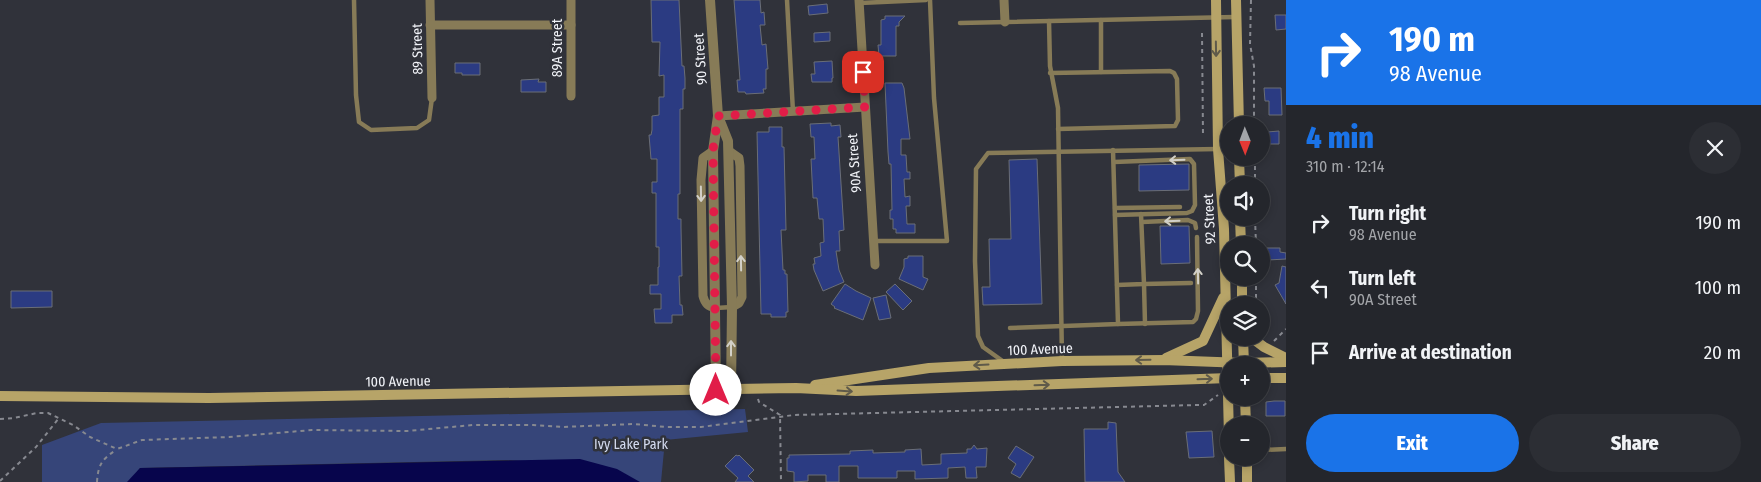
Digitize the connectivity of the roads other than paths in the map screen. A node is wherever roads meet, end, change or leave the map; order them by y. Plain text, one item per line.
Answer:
1 (354, 0) edge
2 (430, 0) edge
3 (571, 0) edge
4 (710, 0) edge
5 (787, 0) edge
6 (926, 0) edge
7 (930, 0) edge
8 (1004, 0) edge
9 (1216, 0) edge
10 (1236, 0) edge
11 (859, 2) edge
12 (1236, 17) junction
13 (1216, 18) junction
14 (1101, 20) junction
15 (1049, 21) junction
16 (1005, 22) junction
17 (960, 23) dead end
18 (430, 25) junction
19 (571, 26) junction
20 (1101, 72) junction
21 (1050, 73) junction
22 (572, 96) dead end
23 (432, 98) joint
24 (865, 107) junction
25 (793, 112) junction
26 (718, 116) junction
27 (1239, 116) edge
28 (1058, 129) junction
29 (1218, 149) junction
30 (713, 150) junction
31 (1113, 150) junction
32 (729, 151) junction
33 (1058, 151) junction
34 (1114, 162) junction
35 (1180, 207) dead end
36 (1115, 208) junction
37 (1141, 214) junction
38 (1115, 215) junction
39 (1142, 222) junction
40 (1196, 228) dead end
41 (1197, 237) dead end
42 (873, 241) junction
43 (875, 265) dead end
44 (1191, 283) dead end
45 (1144, 284) junction
46 (1117, 285) junction
47 (1224, 295) junction
48 (732, 307) junction
49 (716, 308) junction
50 (1118, 324) junction
51 (1145, 324) junction
52 (1062, 327) junction
53 (1010, 328) dead end
54 (1262, 346) edge
55 (1227, 356) edge
56 (1286, 358) edge
57 (1162, 360) junction
58 (1062, 361) junction
59 (1220, 362) edge
60 (1286, 362) edge
61 (1270, 363) edge
62 (1007, 364) junction
63 (1220, 378) edge
64 (1270, 378) edge
65 (1286, 378) edge
66 (796, 388) junction
67 (716, 390) junction
68 (731, 390) junction
69 (0, 396) edge
70 (1286, 449) edge
71 (1270, 450) edge
72 (1230, 466) edge
73 (1247, 466) edge
74 (1230, 482) edge
75 (1247, 482) edge

1 - 23 lane
2 - 18 street, 89 Street
3 - 19 street, 89A Street
4 - 26 street, 90 Street
5 - 25 lane
6 - 11 lane
7 - 42 lane
8 - 16 street
9 - 13 main road, 92 Street
10 - 12 main road
11 - 24 street, 90A Street
12 - 13 lane
12 - 27 main road
13 - 14 lane
13 -> 29 main road, 92 Street
14 - 15 lane
14 - 20 lane
15 - 16 lane
15 - 21 lane
16 - 17 lane
18 - 19 street
18 - 23 street, 89 Street
19 - 22 street, 89A Street
20 - 21 lane
20 - 28 lane
21 - 28 lane
24 - 25 street
24 - 42 street, 90A Street
25 - 26 street
26 - 30 street, 90 Street
26 - 32 street, 90 Street
28 - 33 lane
29 - 31 lane
29 - 47 main road, 92 Street
30 - 32 lane
30 -> 49 street, 90 Street
31 - 33 lane
31 - 34 lane
48 -> 32 street, 90 Street
33 - 52 lane
33 - 62 lane
34 - 36 lane
37 -> 34 lane
35 - 36 lane
36 - 38 lane
37 - 38 lane
37 - 39 lane
38 - 46 lane
40 -> 39 lane
39 - 45 lane
51 -> 41 lane
42 - 43 street, 90A Street
44 - 45 lane
45 - 46 lane
45 - 51 lane
46 - 50 lane
47 - 55 main road, 92 Street
47 - 57 main road
48 - 49 lane
68 -> 48 street, 90 Street
49 - 67 street, 90 Street
50 - 51 lane
50 - 52 lane
52 - 53 lane
52 - 58 lane
54 - 56 main road
57 -> 58 main road, 100 Avenue
57 - 59 main road, 100 Avenue
58 - 62 main road, 100 Avenue
60 - 61 main road, 100 Avenue
62 -> 66 main road, 100 Avenue
66 -> 63 main road, 100 Avenue
64 - 65 main road
66 - 68 main road, 100 Avenue
67 - 68 main road, 100 Avenue
67 - 69 main road, 100 Avenue
70 - 71 lane
72 - 74 main road
73 - 75 main road

